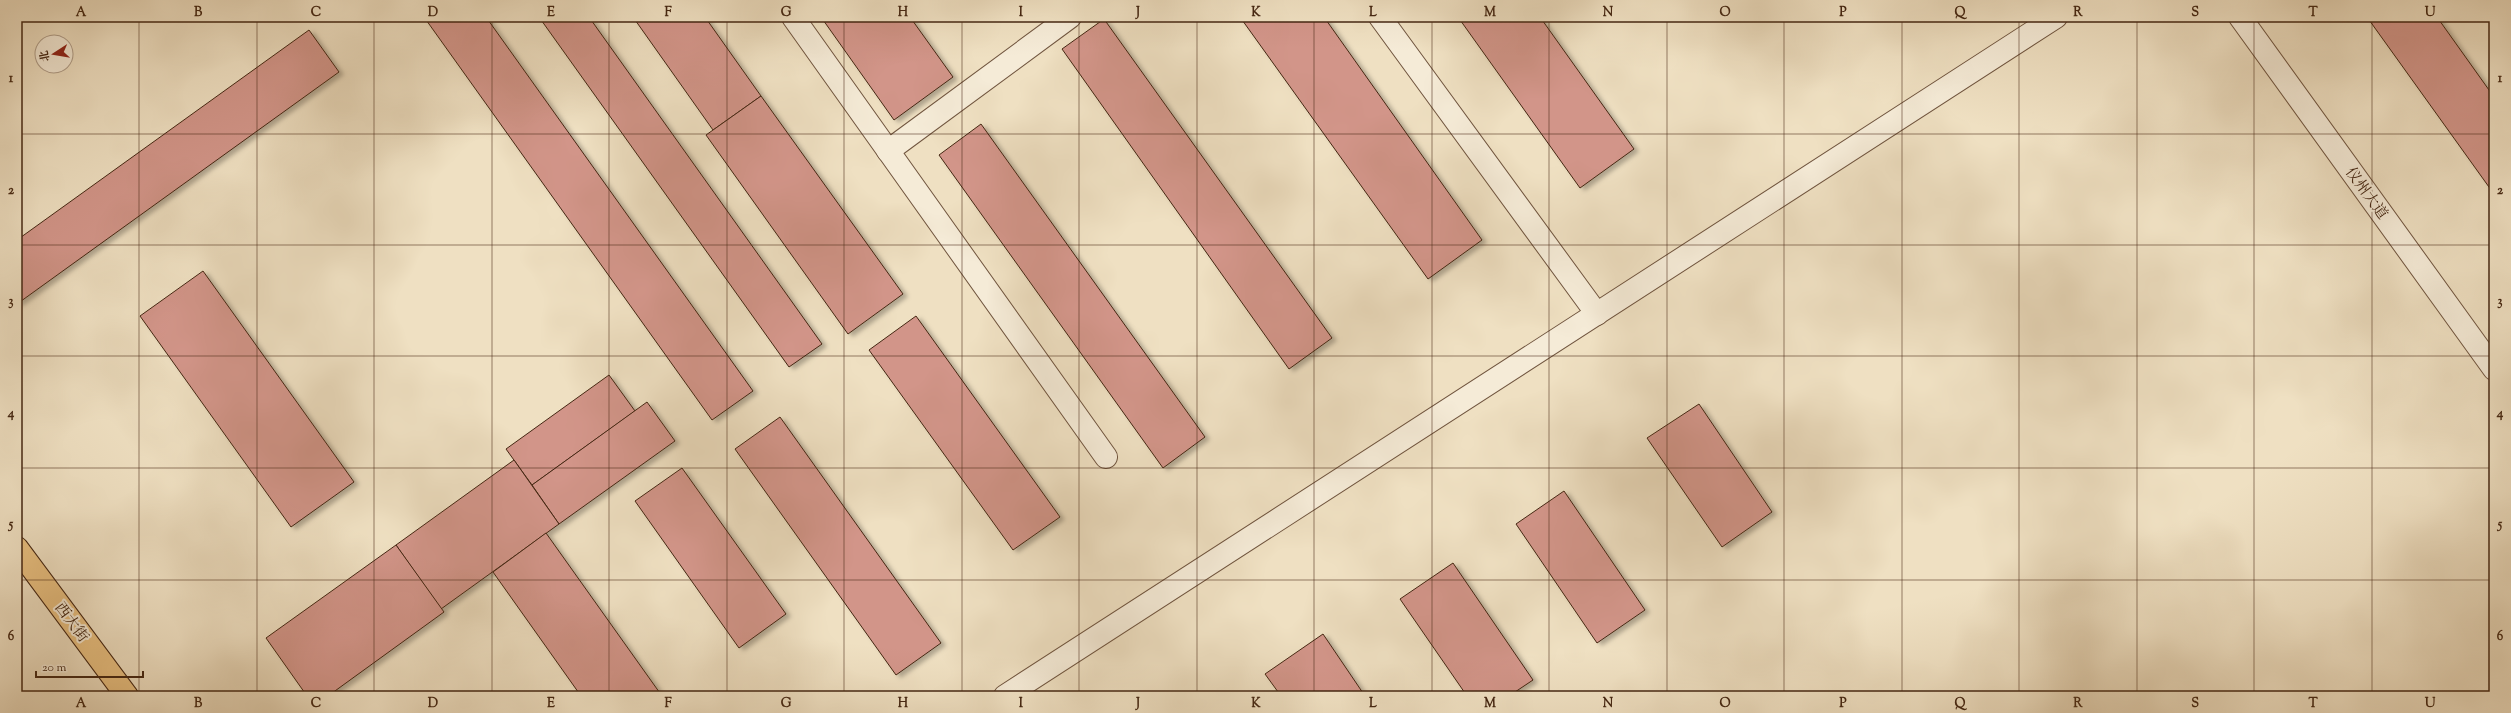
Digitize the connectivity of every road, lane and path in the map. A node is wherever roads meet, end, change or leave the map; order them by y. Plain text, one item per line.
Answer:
1 (793, 17) edge
2 (1070, 17) edge
3 (1380, 17) edge
4 (2056, 17) edge
5 (2240, 17) edge
6 (888, 150) junction
7 (1597, 314) junction
8 (2494, 369) edge
9 (1106, 457) dead end
10 (17, 548) edge
11 (127, 696) edge
12 (1005, 696) edge

1 - 6 street
2 - 6 street
3 - 7 street
4 - 7 street
5 - 8 street, 仪州大道
6 - 9 street
7 - 12 street
10 - 11 highway, 西大街

